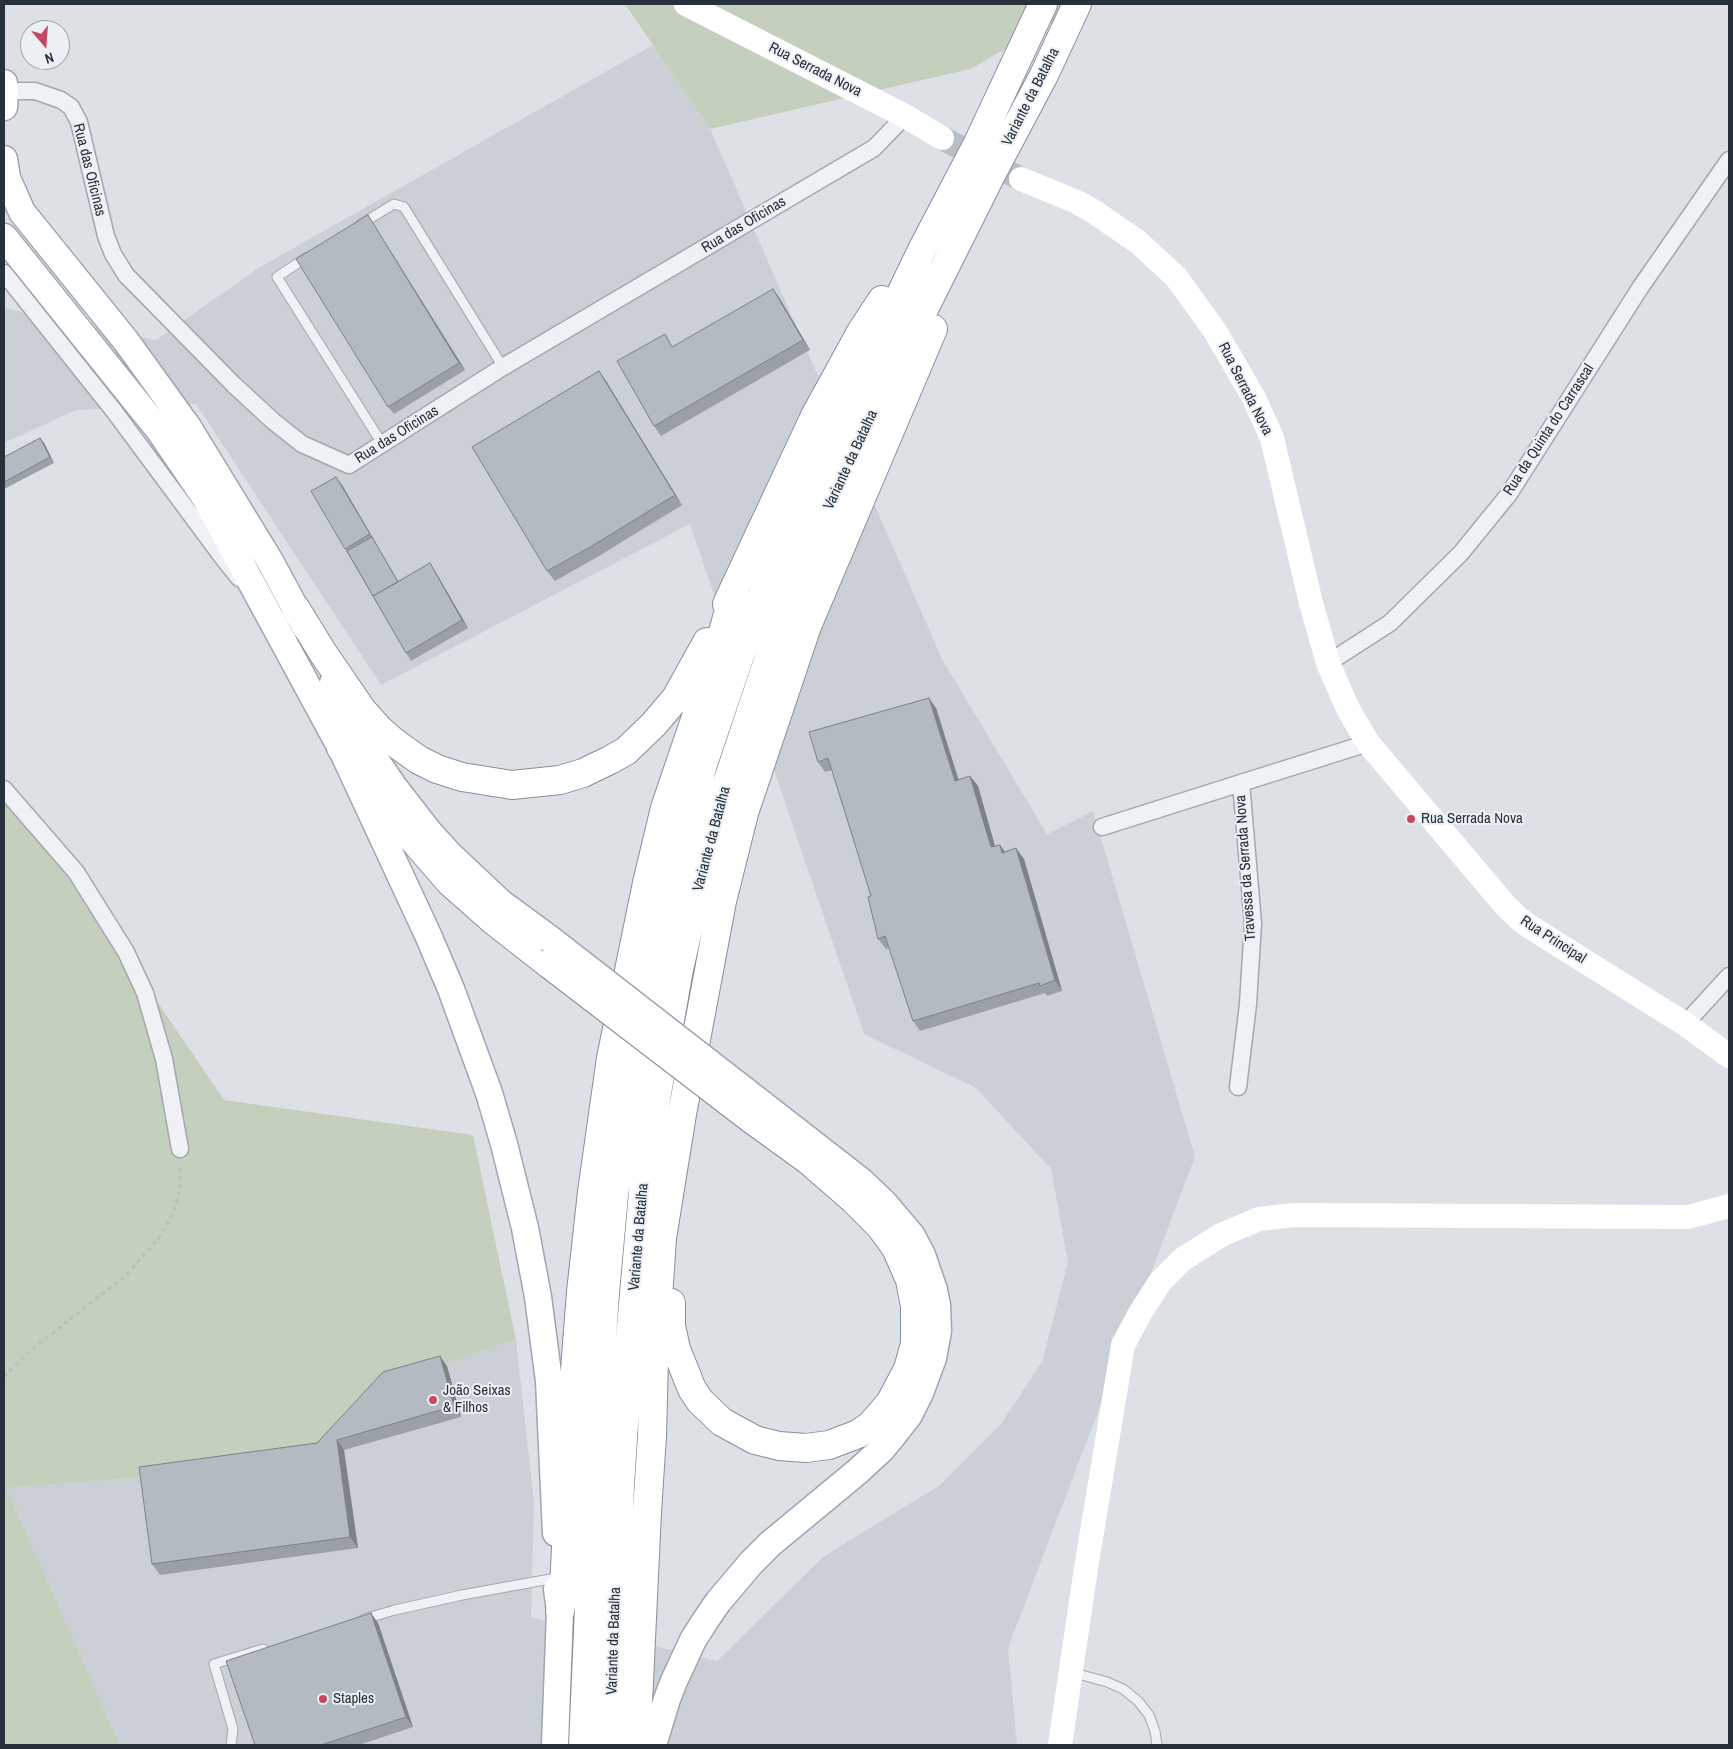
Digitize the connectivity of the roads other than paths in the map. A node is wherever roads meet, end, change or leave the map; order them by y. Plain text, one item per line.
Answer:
1 (686, 4) edge
2 (1043, 4) edge
3 (1077, 4) edge
4 (4, 93) edge
5 (905, 116) junction
6 (942, 138) tunnel mouth
7 (4, 159) edge
8 (1729, 160) edge
9 (991, 175) junction
10 (1021, 179) tunnel mouth
11 (350, 231) edge
12 (4, 237) edge
13 (922, 250) junction
14 (317, 251) edge
15 (7, 283) edge
16 (503, 367) junction
17 (383, 445) junction
18 (735, 589) junction
19 (264, 607) junction
20 (296, 609) junction
21 (1328, 662) junction
22 (1368, 743) junction
23 (341, 748) junction
24 (1241, 783) junction
25 (4, 789) edge
26 (1102, 827) dead end
27 (549, 952) junction
28 (1729, 976) edge
29 (1685, 1024) junction
30 (1729, 1056) edge
31 (1238, 1087) dead end
32 (754, 1109) junction
33 (180, 1149) road end
34 (675, 1159) junction
35 (1729, 1206) edge
36 (556, 1578) junction
37 (560, 1611) junction
38 (357, 1621) edge
39 (271, 1647) edge
40 (1071, 1672) junction
41 (231, 1745) edge
42 (555, 1745) edge
43 (583, 1745) edge
44 (610, 1745) edge
45 (636, 1745) edge
46 (652, 1745) edge
47 (1060, 1745) edge
48 (1157, 1745) edge

1 - 5 street, Rua Serrada Nova
2 - 13 highway, Variante da Batalha
3 - 9 highway, Variante da Batalha
4 - 17 street, Rua das Oficinas
5 - 6 street, Rua Serrada Nova
5 - 16 street, Rua das Oficinas
7 - 20 main road
8 - 21 street, Rua da Quinta do Carrascal
9 - 34 highway
9 - 44 highway, Variante da Batalha
10 - 21 street, Rua Serrada Nova
11 - 16 lane
12 - 19 main road
13 - 18 highway
13 - 43 highway, Variante da Batalha
14 - 17 lane
15 - 19 street
16 - 17 street, Rua das Oficinas
18 - 20 highway
18 - 37 highway
19 - 23 main road
20 - 27 main road
21 - 22 street, Rua Serrada Nova
22 - 24 street, Travessa da Serrada Nova
22 - 29 street, Rua Principal
23 - 27 highway
23 - 36 main road
24 - 26 street
24 - 31 street, Travessa da Serrada Nova
25 - 33 street
27 - 32 highway, bridge
28 - 29 street
29 - 30 street, Rua Principal
32 - 34 highway
32 - 46 main road
34 - 45 highway
35 - 40 street
36 - 37 main road
36 - 38 lane
37 - 42 main road
39 - 41 lane
40 - 47 street
40 - 48 lane

